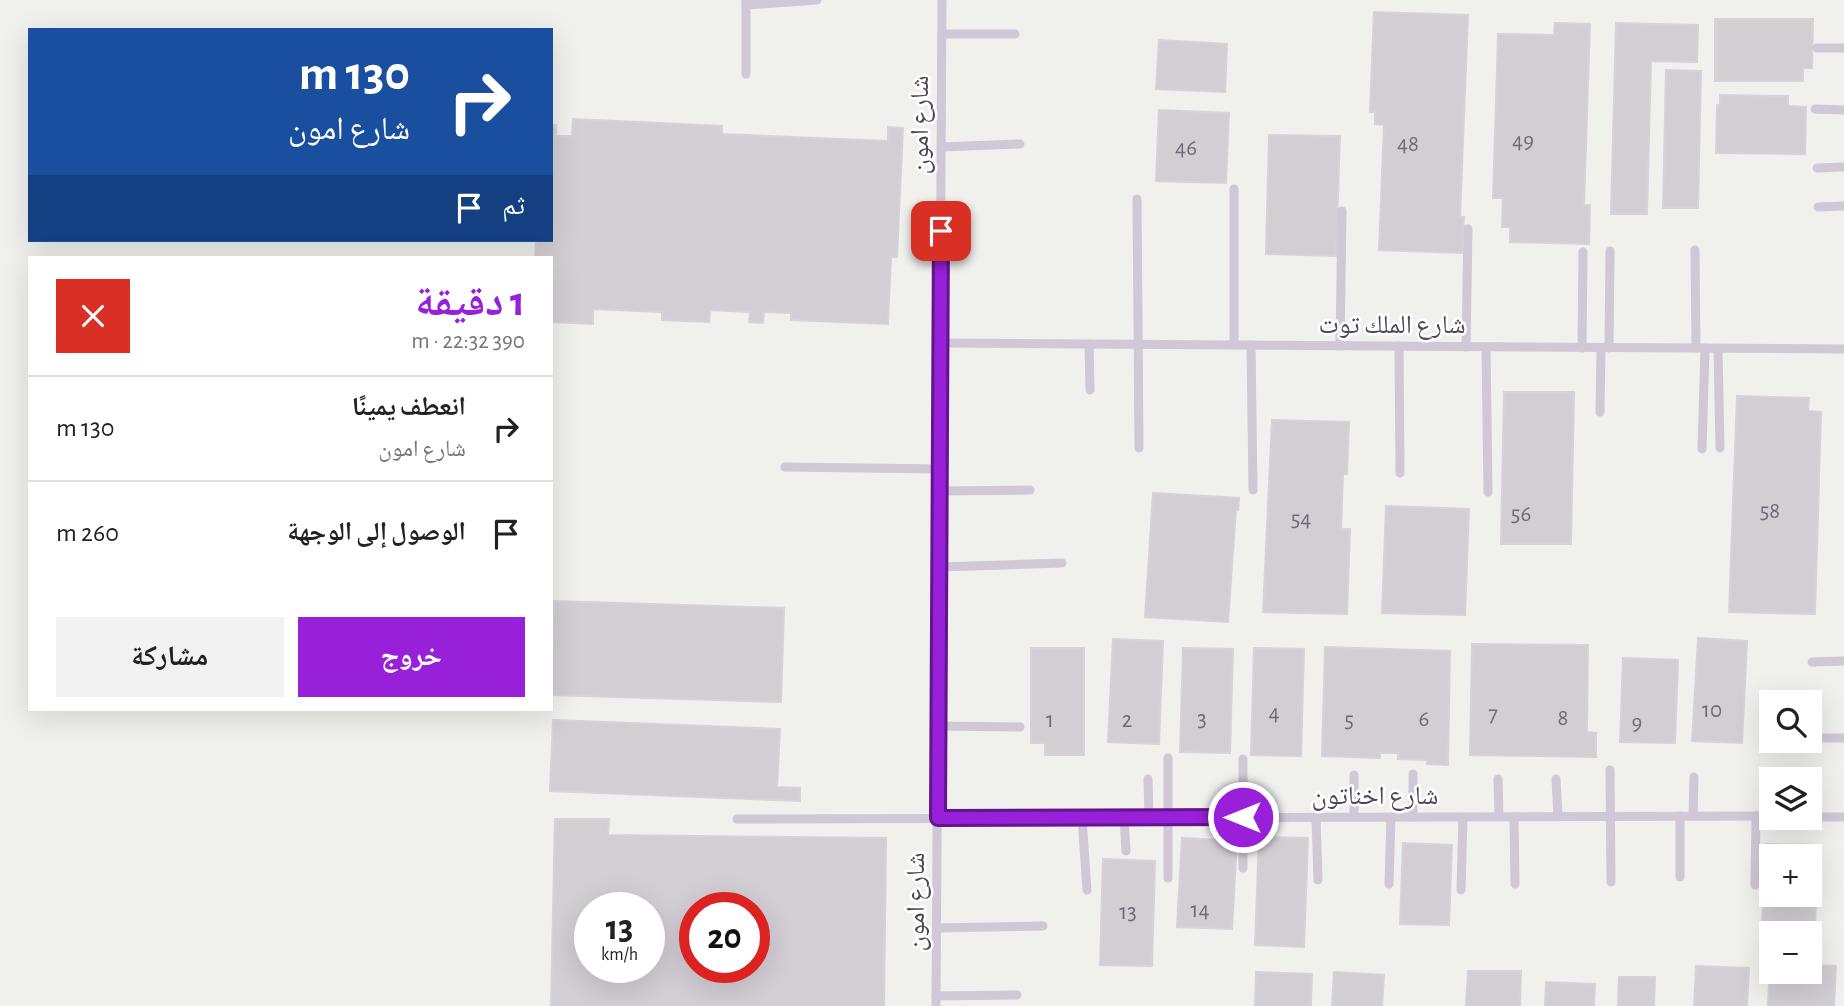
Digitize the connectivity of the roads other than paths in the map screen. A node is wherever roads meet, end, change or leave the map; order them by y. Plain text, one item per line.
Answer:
1 (817, 0) edge
2 (942, 0) edge
3 (746, 2) edge
4 (942, 34) junction
5 (1015, 34) dead end
6 (1817, 48) dead end
7 (1844, 48) edge
8 (746, 74) dead end
9 (1815, 109) dead end
10 (1844, 110) edge
11 (1020, 144) dead end
12 (941, 147) junction
13 (1844, 167) edge
14 (1817, 168) dead end
15 (1234, 190) dead end
16 (1136, 199) dead end
17 (1844, 206) edge
18 (1818, 208) dead end
19 (1342, 211) dead end
20 (1468, 229) dead end
21 (1695, 250) dead end
22 (1610, 251) dead end
23 (1583, 252) dead end
24 (940, 343) junction
25 (1089, 344) junction
26 (1138, 345) junction
27 (1234, 345) junction
28 (1251, 345) junction
29 (1340, 346) junction
30 (1399, 346) junction
31 (1466, 347) junction
32 (1486, 347) junction
33 (1582, 348) junction
34 (1605, 348) junction
35 (1701, 348) junction
36 (1718, 349) junction
37 (1844, 349) edge
38 (1090, 390) dead end
39 (1600, 412) dead end
40 (1139, 448) dead end
41 (1720, 448) dead end
42 (1702, 449) dead end
43 (785, 467) dead end
44 (939, 469) junction
45 (1400, 473) dead end
46 (1030, 490) dead end
47 (939, 491) junction
48 (1252, 491) dead end
49 (1488, 492) dead end
50 (1062, 563) dead end
51 (939, 567) junction
52 (1844, 661) edge
53 (1812, 662) dead end
54 (938, 726) junction
55 (1020, 727) dead end
56 (1822, 738) edge
57 (1844, 738) edge
58 (1168, 758) dead end
59 (1242, 759) dead end
60 (1610, 771) dead end
61 (1413, 774) dead end
62 (1354, 775) dead end
63 (1694, 777) dead end
64 (1148, 779) dead end
65 (1498, 779) dead end
66 (1556, 779) dead end
67 (1558, 816) junction
68 (1610, 816) junction
69 (1680, 816) junction
70 (1693, 816) junction
71 (1756, 816) joint
72 (1149, 817) junction
73 (1168, 817) junction
74 (1243, 817) junction
75 (1316, 817) junction
76 (1354, 817) junction
77 (1391, 817) junction
78 (1413, 817) junction
79 (1463, 817) junction
80 (1499, 817) junction
81 (1514, 817) junction
82 (1822, 817) edge
83 (1844, 817) edge
84 (938, 818) junction
85 (1082, 818) junction
86 (1124, 818) junction
87 (737, 820) dead end
88 (1126, 851) dead end
89 (1243, 868) dead end
90 (1680, 877) dead end
91 (1168, 878) dead end
92 (1318, 880) dead end
93 (1611, 882) dead end
94 (1390, 884) dead end
95 (1515, 884) dead end
96 (1755, 885) dead end
97 (1087, 890) dead end
98 (1461, 890) dead end
99 (1043, 926) dead end
100 (937, 928) junction
101 (1017, 995) dead end
102 (936, 1001) edge

1 - 3 lane
2 - 4 lane, شارع امون
3 - 8 lane
4 - 5 lane
4 - 12 lane, شارع امون
6 - 7 lane
9 - 10 lane
11 - 12 lane
12 - 24 lane, شارع امون
13 - 14 lane
15 - 27 lane
16 - 26 lane
17 - 18 lane
19 - 29 lane
20 - 31 lane
21 - 35 lane
22 - 34 lane
23 - 33 lane
24 - 25 lane, شارع الملك توت
24 - 44 lane, شارع امون
25 - 26 lane, شارع الملك توت
25 - 38 lane
26 - 27 lane, شارع الملك توت
26 - 40 lane
27 - 28 lane, شارع الملك توت
28 - 29 lane, شارع الملك توت
28 - 48 lane
29 - 30 lane, شارع الملك توت
30 - 31 lane, شارع الملك توت
30 - 45 lane
31 - 32 lane, شارع الملك توت
32 - 33 lane, شارع الملك توت
32 - 49 lane
33 - 34 lane, شارع الملك توت
34 - 35 lane, شارع الملك توت
34 - 39 lane
35 - 36 lane, شارع الملك توت
35 - 42 lane
36 - 37 lane, شارع الملك توت
36 - 41 lane
43 - 44 lane
44 - 47 lane, شارع امون
46 - 47 lane
47 - 51 lane, شارع امون
50 - 51 lane
51 - 54 lane, شارع امون
52 - 53 lane
54 - 55 lane
54 - 84 lane, شارع امون
56 - 57 lane
58 - 73 lane
59 - 74 lane
60 - 68 lane
61 - 78 lane
62 - 76 lane
63 - 70 lane
64 - 72 lane
65 - 80 lane
66 - 67 lane
67 - 68 lane, شارع اخناتون
67 - 81 lane, شارع اخناتون
68 - 69 lane, شارع اخناتون
68 - 93 lane
69 - 70 lane, شارع اخناتون
69 - 90 lane
70 - 71 lane, شارع اخناتون
71 - 96 lane
72 - 73 lane, شارع اخناتون
72 - 86 lane, شارع اخناتون
73 - 74 lane, شارع اخناتون
73 - 91 lane
74 - 75 lane, شارع اخناتون
74 - 89 lane
75 - 76 lane, شارع اخناتون
75 - 92 lane
76 - 77 lane, شارع اخناتون
77 - 78 lane, شارع اخناتون
77 - 94 lane
78 - 79 lane, شارع اخناتون
79 - 80 lane, شارع اخناتون
79 - 98 lane
80 - 81 lane, شارع اخناتون
81 - 95 lane
82 - 83 lane
84 - 85 lane, شارع اخناتون
84 - 87 lane, شارع اخناتون
84 - 100 lane, شارع امون
85 - 86 lane, شارع اخناتون
85 - 97 lane
86 - 88 lane
99 - 100 lane
100 - 102 lane, شارع امون
101 - 102 lane

